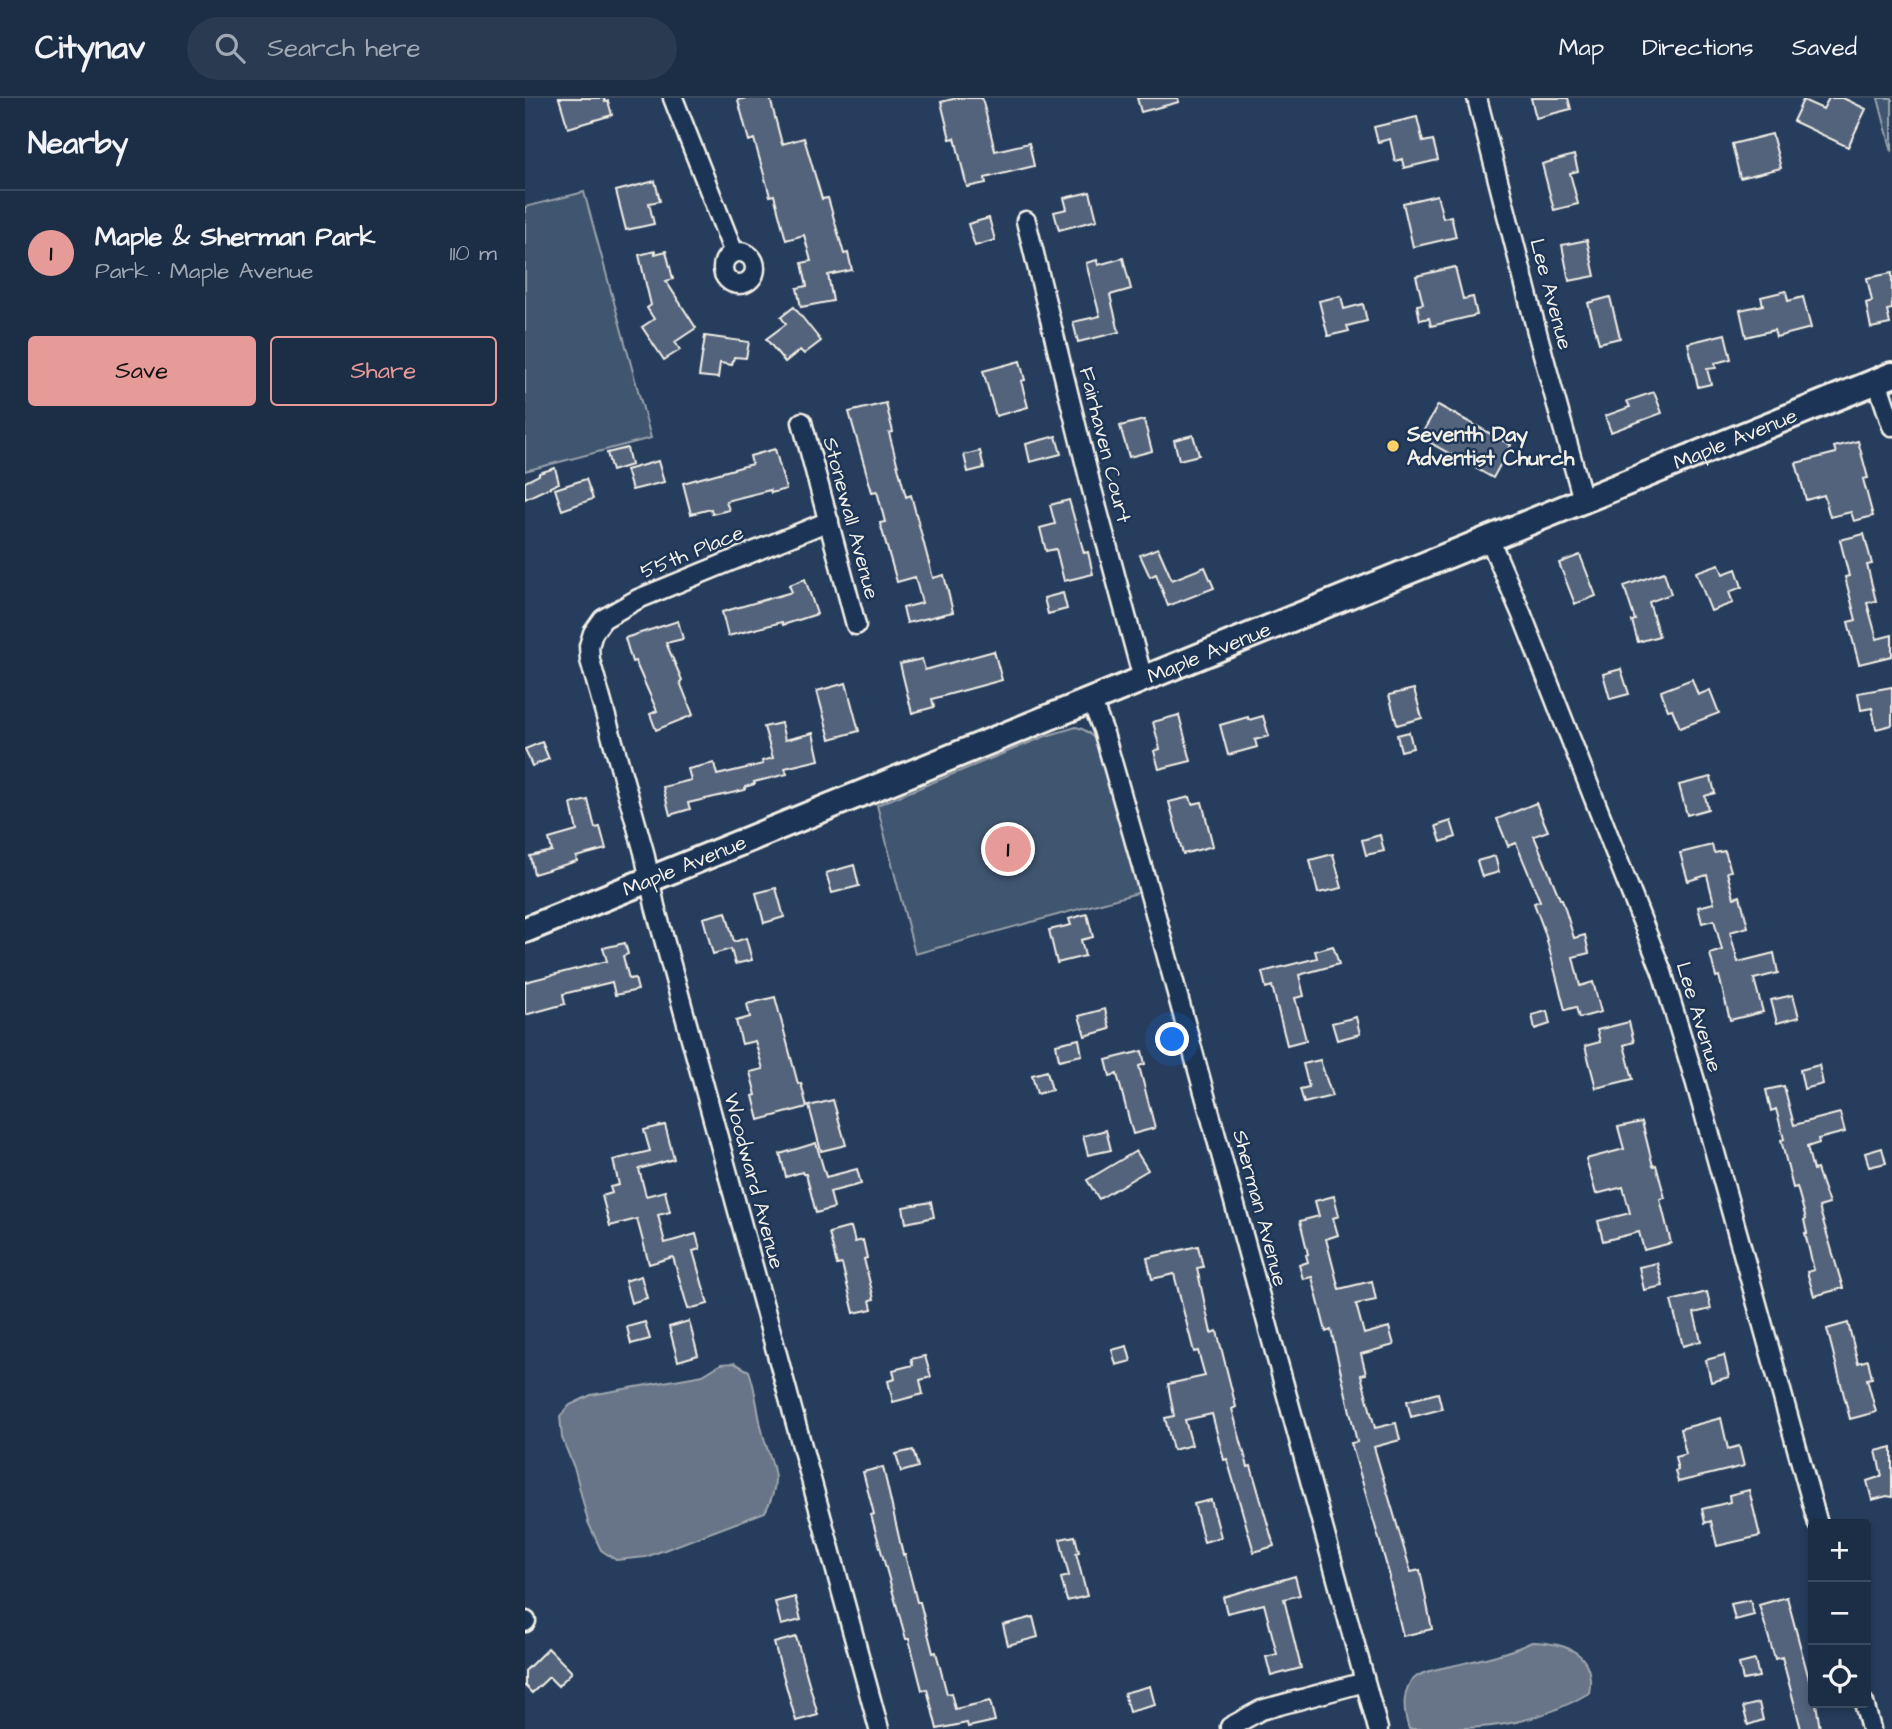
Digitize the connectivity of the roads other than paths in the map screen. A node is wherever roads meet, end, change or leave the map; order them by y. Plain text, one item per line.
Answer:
1 (673, 98) edge
2 (1477, 98) edge
3 (1027, 221) dead end
4 (734, 253) dead end
5 (1885, 378) edge
6 (802, 422) dead end
7 (1892, 426) edge
8 (1583, 500) junction
9 (829, 521) junction
10 (1489, 538) junction
11 (856, 625) dead end
12 (589, 646) joint
13 (1143, 679) junction
14 (1091, 701) junction
15 (650, 879) junction
16 (525, 930) edge
17 (1817, 1519) edge
18 (1365, 1682) junction
19 (1865, 1708) edge
20 (1230, 1727) dead end
21 (879, 1729) edge
22 (1378, 1729) edge
23 (1871, 1729) edge

1 - 4 street
2 - 8 street, Lee Avenue
3 - 13 street, Fairhaven Court
5 - 7 street
5 - 8 main road, Maple Avenue
6 - 9 street, Stonewall Avenue
8 - 10 main road, Maple Avenue
9 - 11 street, Stonewall Avenue
9 - 12 street, 55th Place
10 - 13 main road, Maple Avenue
10 - 17 street, Lee Avenue
12 - 15 street, Woodward Avenue
13 - 14 main road, Maple Avenue
14 - 15 main road, Maple Avenue
14 - 18 street, Sherman Avenue
15 - 16 main road, Maple Avenue
15 - 21 street, Woodward Avenue
18 - 20 street
18 - 22 street, Sherman Avenue
19 - 23 street

